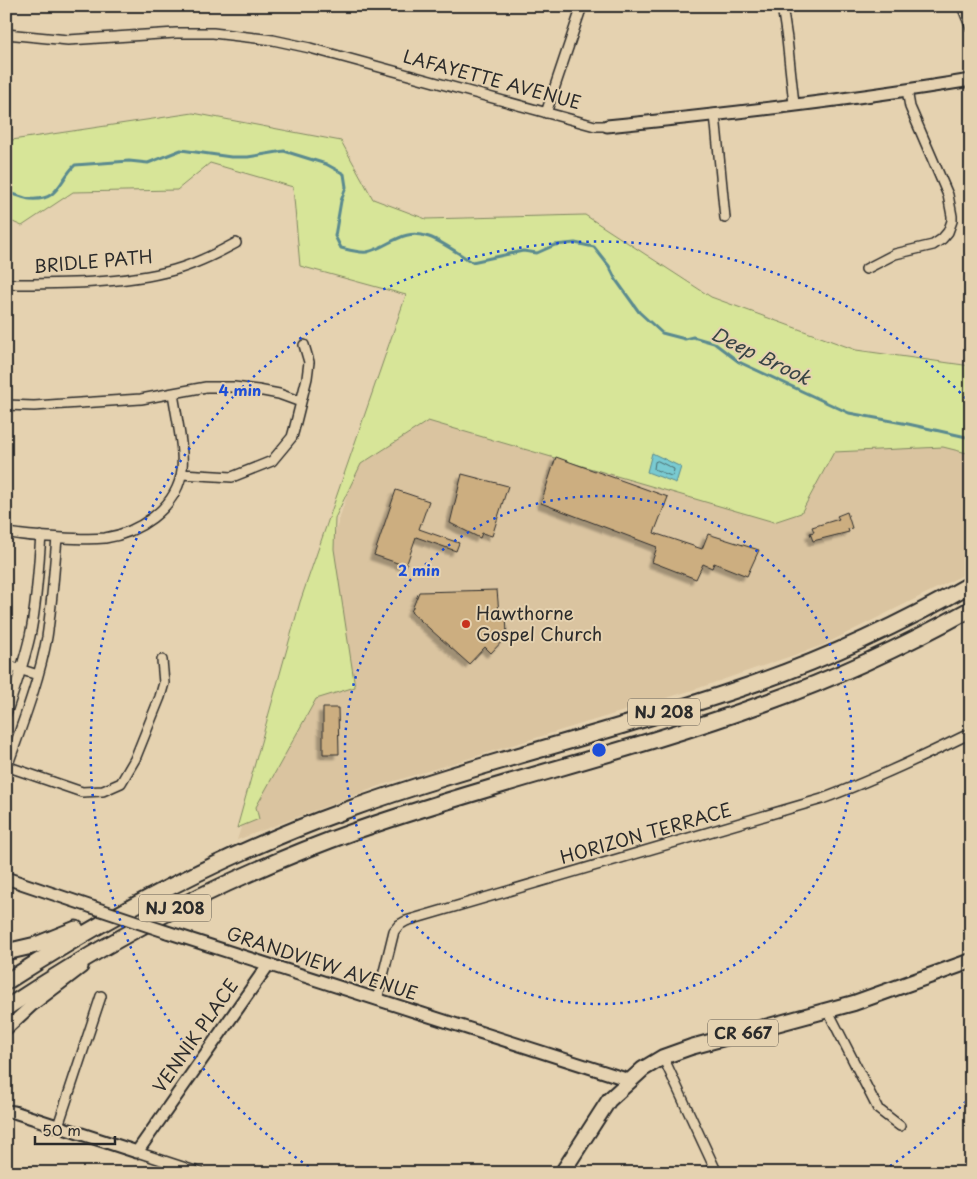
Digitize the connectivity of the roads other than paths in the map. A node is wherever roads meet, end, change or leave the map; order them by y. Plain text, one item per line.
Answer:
1 (582, 6) edge
2 (782, 6) edge
3 (962, 6) edge
4 (971, 28) edge
5 (6, 34) edge
6 (971, 80) edge
7 (907, 90) junction
8 (794, 104) junction
9 (546, 113) junction
10 (715, 114) junction
11 (606, 126) joint
12 (726, 218) dead end
13 (236, 243) dead end
14 (866, 268) dead end
15 (6, 284) edge
16 (304, 345) dead end
17 (173, 393) junction
18 (301, 402) junction
19 (6, 405) edge
20 (182, 474) junction
21 (6, 532) edge
22 (41, 536) junction
23 (57, 538) junction
24 (971, 584) edge
25 (971, 609) edge
26 (162, 660) dead end
27 (6, 665) edge
28 (21, 670) junction
29 (38, 675) junction
30 (6, 714) edge
31 (971, 733) edge
32 (7, 768) edge
33 (6, 878) edge
34 (130, 906) junction
35 (138, 927) junction
36 (6, 952) edge
37 (971, 961) edge
38 (268, 965) junction
39 (6, 982) edge
40 (100, 996) dead end
41 (378, 1000) junction
42 (6, 1008) edge
43 (828, 1011) junction
44 (6, 1029) edge
45 (663, 1057) junction
46 (629, 1080) junction
47 (9, 1109) edge
48 (58, 1126) junction
49 (900, 1126) dead end
50 (137, 1152) junction
51 (201, 1173) edge
52 (562, 1173) edge
53 (717, 1173) edge

1 - 9 street
2 - 8 street
3 - 4 street
5 - 9 street, LAFAYETTE AVENUE
6 - 7 street, LAFAYETTE AVENUE
7 - 8 street, LAFAYETTE AVENUE
7 - 14 street
8 - 10 street, LAFAYETTE AVENUE
9 - 11 street, LAFAYETTE AVENUE
10 - 11 street, LAFAYETTE AVENUE
10 - 12 street
13 - 15 street, BRIDLE PATH
16 - 18 street
17 - 18 street
17 - 19 street
17 - 20 street
18 - 20 street
20 - 23 street
21 - 22 street
22 - 23 street
22 - 28 street
23 - 29 street
24 - 34 highway, NJ 208
25 - 35 highway, NJ 208
26 - 32 street
27 - 28 street
28 - 29 street
28 - 30 street
29 - 32 street
31 - 41 street, HORIZON TERRACE
33 - 38 street, GRANDVIEW AVENUE, bridge
34 - 36 highway
34 - 39 highway, NJ 208
35 - 42 highway, NJ 208
35 - 44 street
37 - 43 main road, CR 667
38 - 41 street, GRANDVIEW AVENUE
38 - 50 street, VENNIK PLACE
40 - 48 street
41 - 46 street, GRANDVIEW AVENUE
43 - 45 main road, CR 667
43 - 49 street
45 - 46 main road, CR 667
45 - 53 street
46 - 52 main road, CR 667
47 - 48 street
48 - 50 street
50 - 51 street

